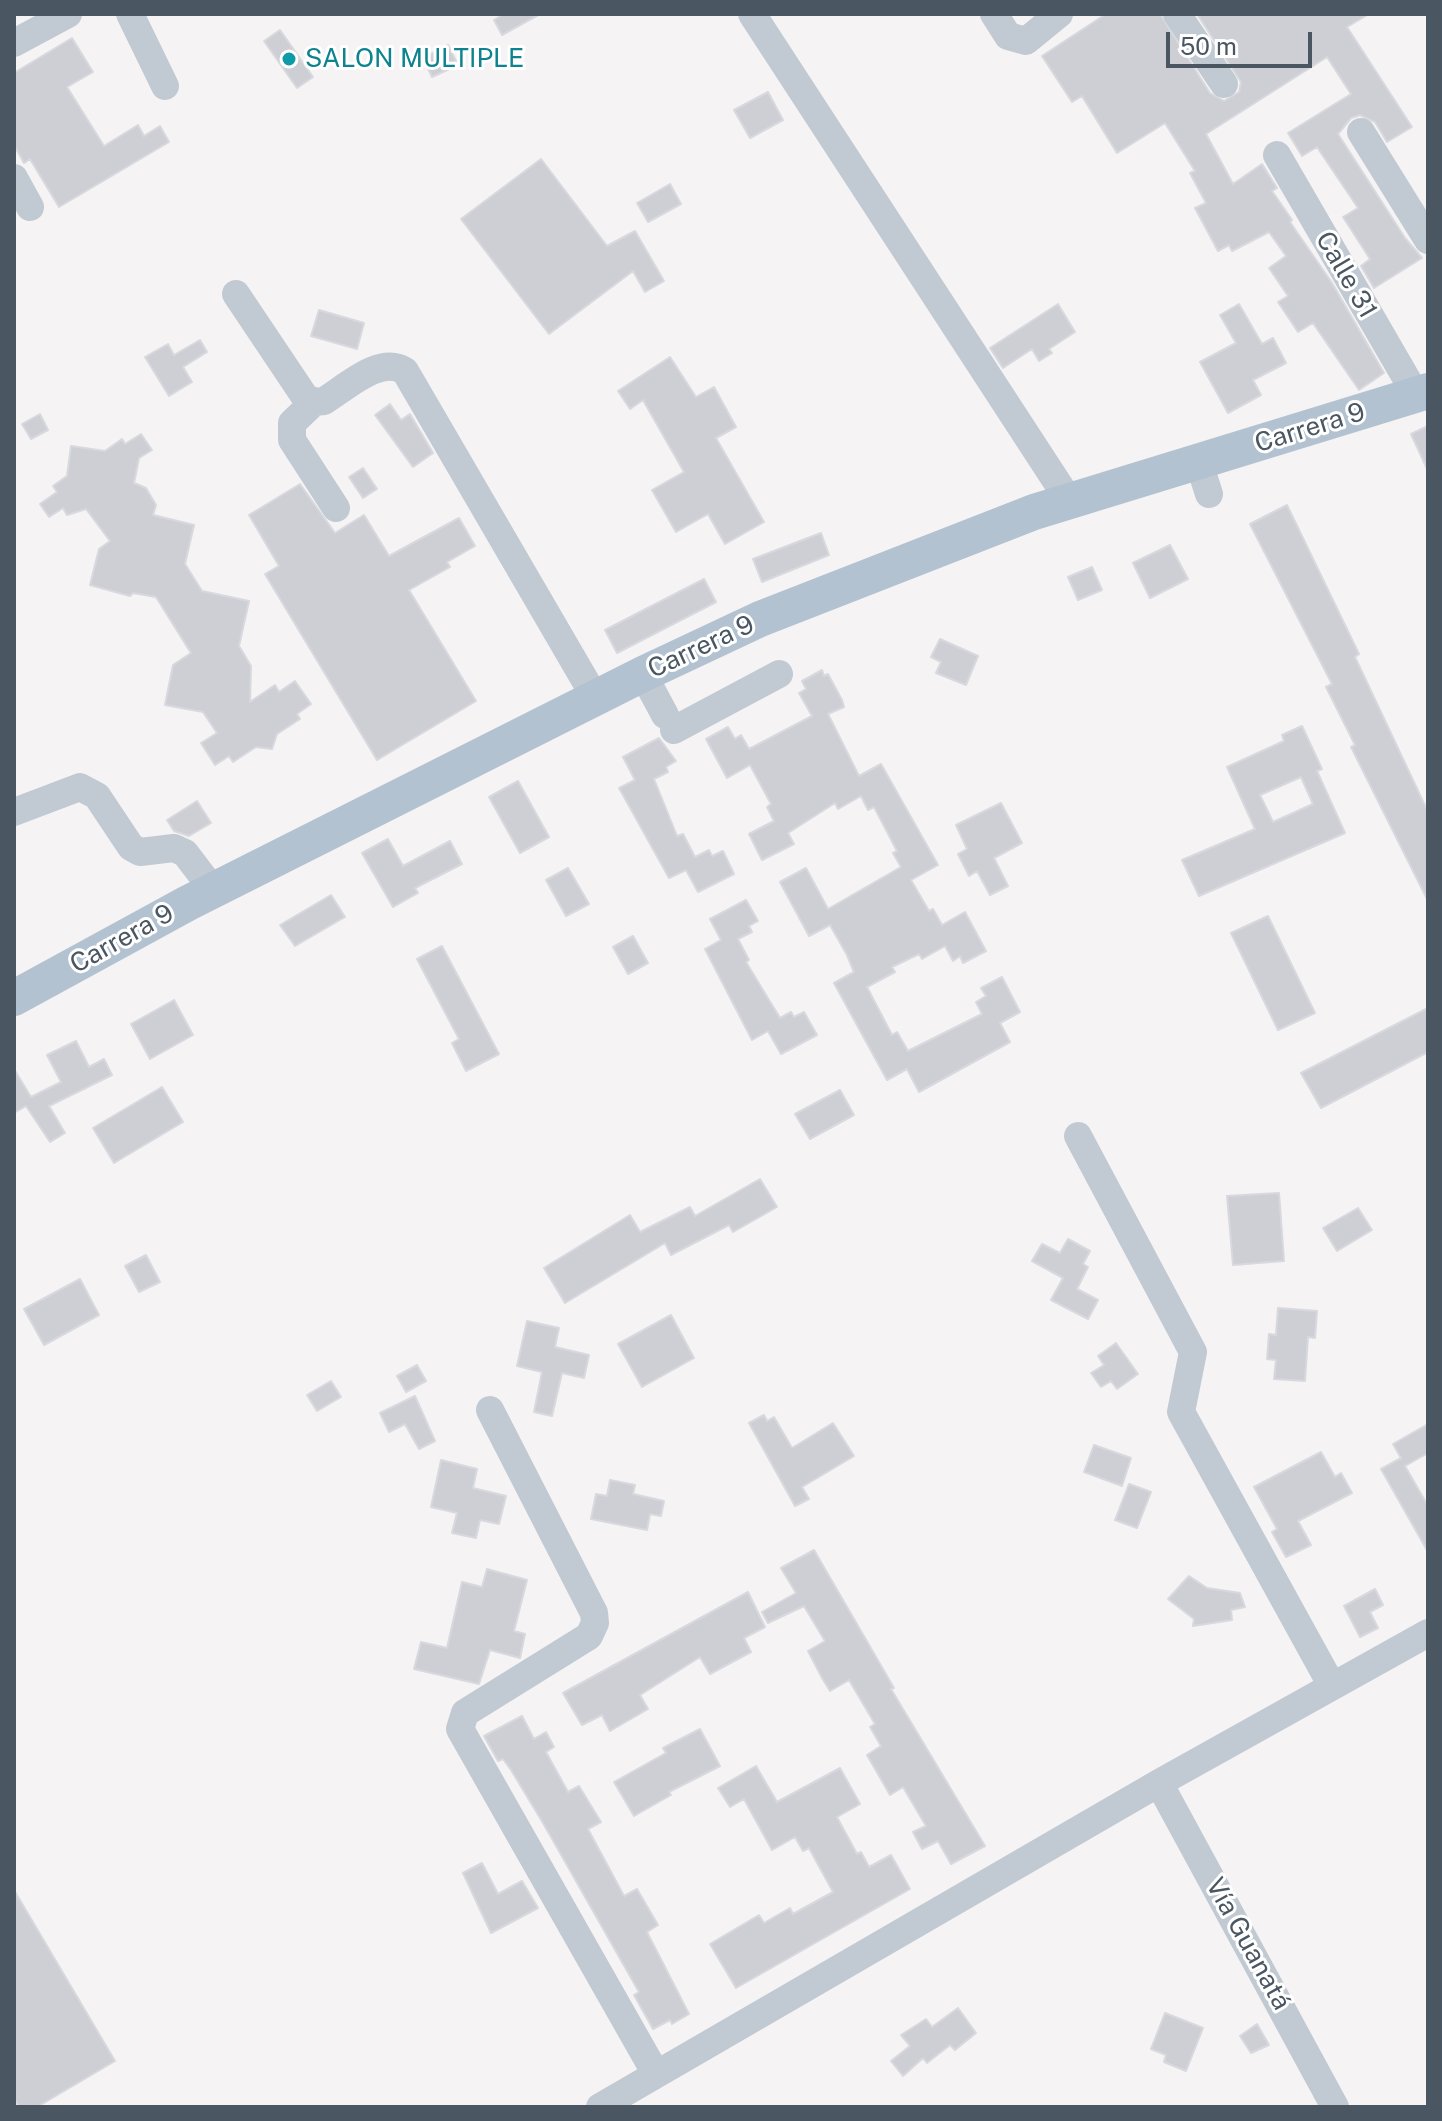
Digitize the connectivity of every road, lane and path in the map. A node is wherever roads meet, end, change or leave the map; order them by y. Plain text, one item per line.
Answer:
1 (68, 14) edge
2 (130, 14) edge
3 (752, 14) edge
4 (994, 14) edge
5 (1059, 14) edge
6 (1177, 14) edge
7 (14, 43) edge
8 (1224, 84) dead end
9 (165, 86) dead end
10 (1361, 132) dead end
11 (1277, 155) dead end
12 (14, 178) edge
13 (30, 207) dead end
14 (1428, 240) edge
15 (236, 294) dead end
16 (1422, 393) edge
17 (314, 402) junction
18 (1070, 502) junction
19 (336, 508) dead end
20 (643, 674) junction
21 (779, 674) dead end
22 (596, 699) junction
23 (14, 812) edge
24 (214, 891) junction
25 (14, 998) edge
26 (1078, 1136) dead end
27 (490, 1410) dead end
28 (1428, 1633) edge
29 (1332, 1686) junction
30 (1159, 1783) junction
31 (656, 2074) junction
32 (600, 2107) edge
33 (1335, 2107) edge

1 - 7 street
2 - 9 street
3 - 18 street
4 - 5 street
6 - 8 street
10 - 14 street
11 - 16 street, Calle 31
12 - 13 street
15 - 17 street
16 - 18 main road, Carrera 9
17 - 19 street
17 - 22 street
18 - 20 main road, Carrera 9
20 - 21 street
20 - 22 main road, Carrera 9
22 - 24 main road, Carrera 9
23 - 24 street
24 - 25 main road, Carrera 9
26 - 29 street
27 - 31 street
28 - 29 street
29 - 30 street
30 - 31 street
30 - 33 street, Vía Guanatá
31 - 32 street

